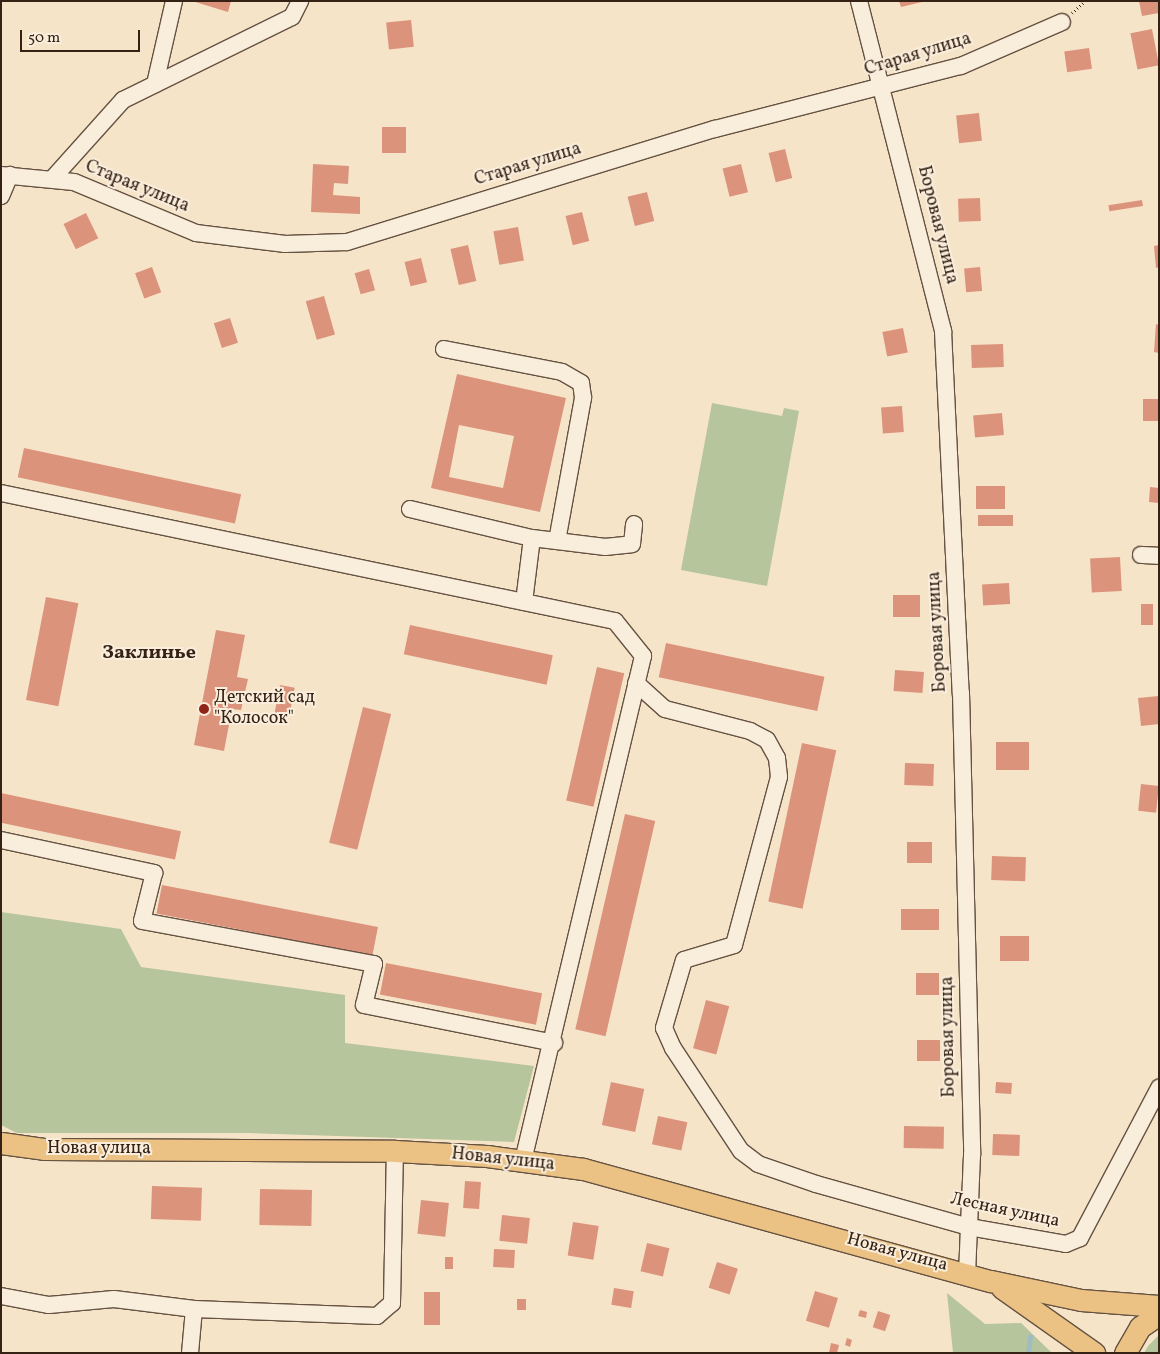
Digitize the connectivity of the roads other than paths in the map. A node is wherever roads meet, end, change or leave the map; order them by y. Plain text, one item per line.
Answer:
1 (174, 1) edge
2 (300, 1) edge
3 (860, 1) edge
4 (1062, 22) dead end
5 (155, 84) junction
6 (882, 88) junction
7 (6, 175) edge
8 (53, 178) junction
9 (1, 196) edge
10 (444, 349) dead end
11 (1, 493) edge
12 (410, 509) dead end
13 (634, 524) dead end
14 (532, 538) junction
15 (557, 541) junction
16 (1141, 555) dead end
17 (1159, 556) edge
18 (524, 602) junction
19 (636, 683) junction
20 (1, 840) edge
21 (554, 1043) junction
22 (1159, 1088) edge
23 (1, 1142) edge
24 (395, 1151) junction
25 (523, 1161) junction
26 (969, 1227) junction
27 (967, 1272) junction
28 (991, 1280) junction
29 (1, 1296) edge
30 (1159, 1306) edge
31 (194, 1309) junction
32 (1159, 1314) edge
33 (190, 1353) edge
34 (1094, 1353) edge
35 (1125, 1353) edge

1 - 5 street
2 - 5 street
3 - 6 street, Боровая улица
4 - 6 street, Старая улица
5 - 8 street
6 - 8 street, Старая улица
6 - 26 street, Боровая улица
7 - 8 street, Старая улица
7 - 9 street
10 - 15 street
11 - 18 street
12 - 14 street
13 - 15 street
14 - 15 street
14 - 18 street
16 - 17 street
18 - 19 street
19 - 21 street
19 - 26 street, Лесная улица
20 - 21 street
21 - 25 street
22 - 26 street, Лесная улица
23 - 24 main road, Новая улица
24 - 25 main road, Новая улица
24 - 31 street
25 - 27 main road, Новая улица
26 - 27 street, Боровая улица
27 - 28 main road, Новая улица
28 - 30 main road
28 - 34 main road
29 - 31 street
31 - 33 street
32 - 35 main road

